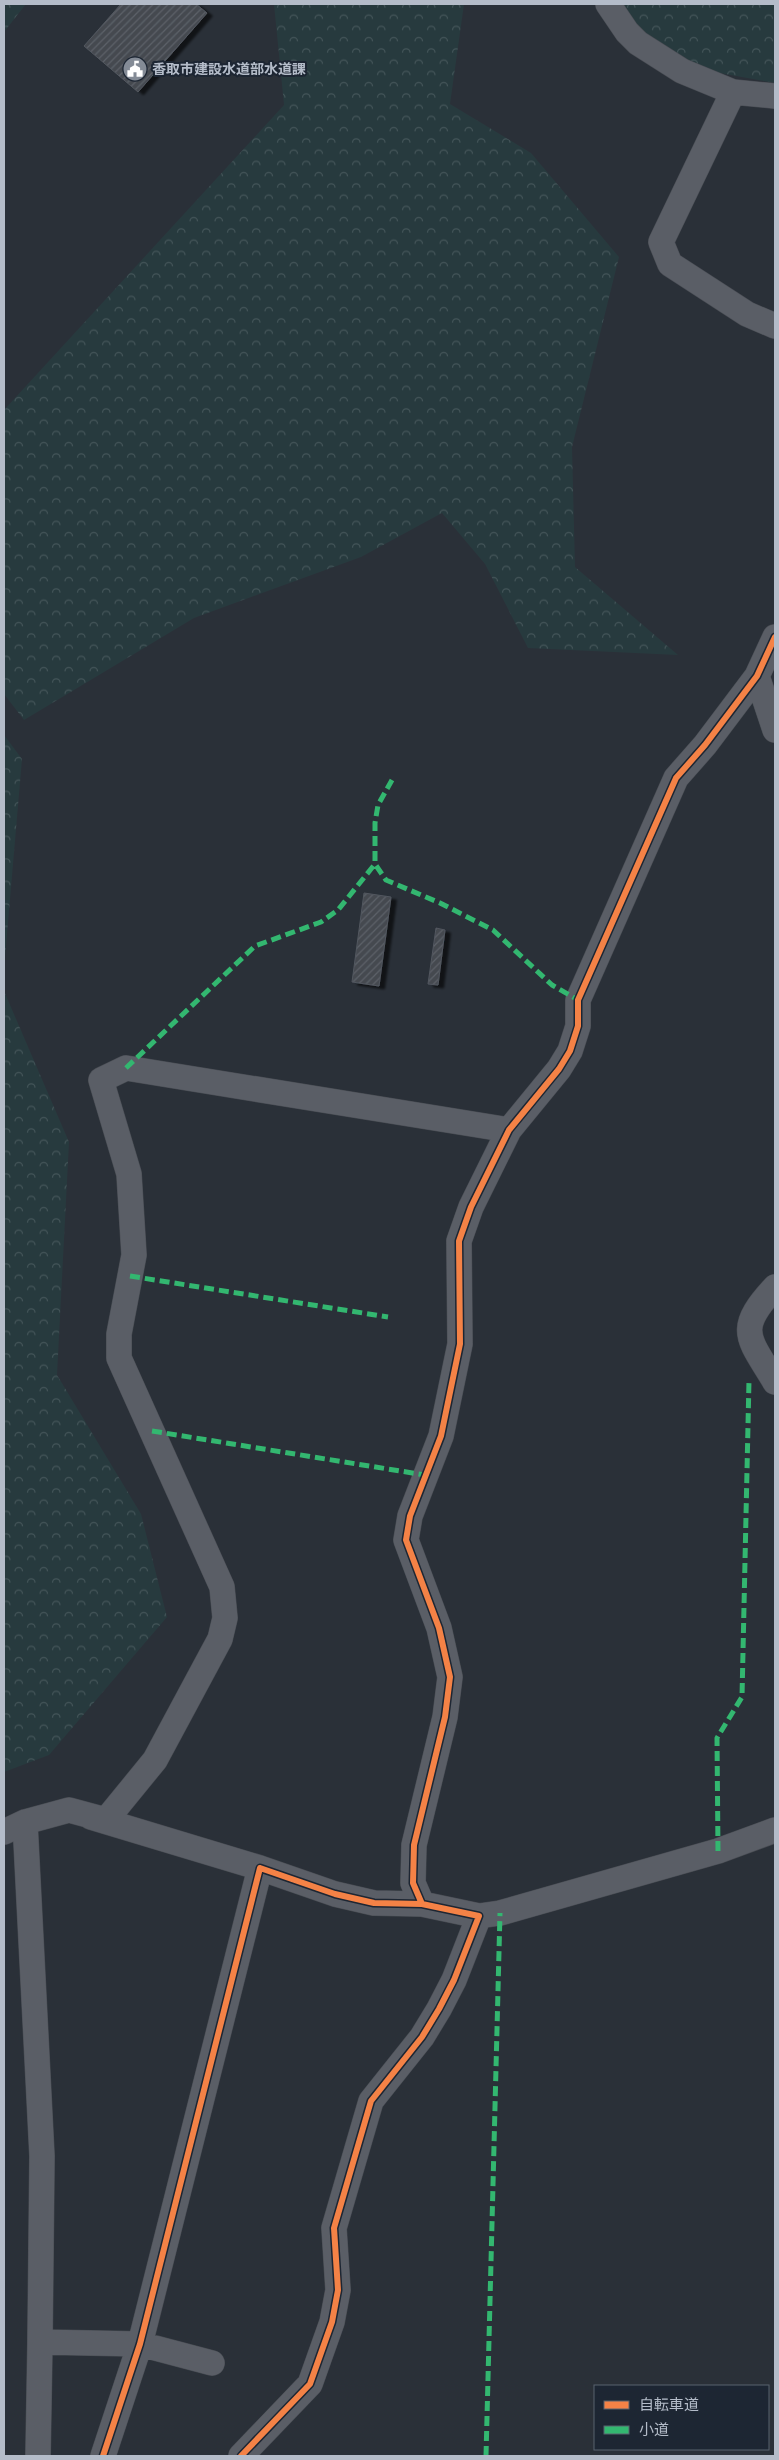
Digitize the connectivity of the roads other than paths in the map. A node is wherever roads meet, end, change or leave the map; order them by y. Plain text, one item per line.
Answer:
1 (608, 4) edge
2 (733, 92) junction
3 (775, 96) edge
4 (775, 326) edge
5 (775, 637) edge
6 (757, 676) junction
7 (775, 730) edge
8 (509, 1130) junction
9 (775, 1287) edge
10 (775, 1382) edge
11 (69, 1810) junction
12 (15, 1827) edge
13 (775, 1830) edge
14 (260, 1868) junction
15 (422, 1904) junction
16 (479, 1916) junction
17 (40, 2342) junction
18 (140, 2344) junction
19 (212, 2363) dead end
20 (38, 2456) edge
21 (103, 2456) edge
22 (241, 2456) edge

1 - 2 street
2 - 3 street
2 - 4 street
5 - 6 street
6 - 7 street
6 - 8 street
8 - 11 street
8 - 15 street
9 - 10 street
11 - 12 street
11 - 14 street
12 - 17 street
13 - 16 street
14 - 15 street
14 - 18 street
15 - 16 street
16 - 22 street
17 - 18 street
17 - 20 street
18 - 19 street
18 - 21 street

